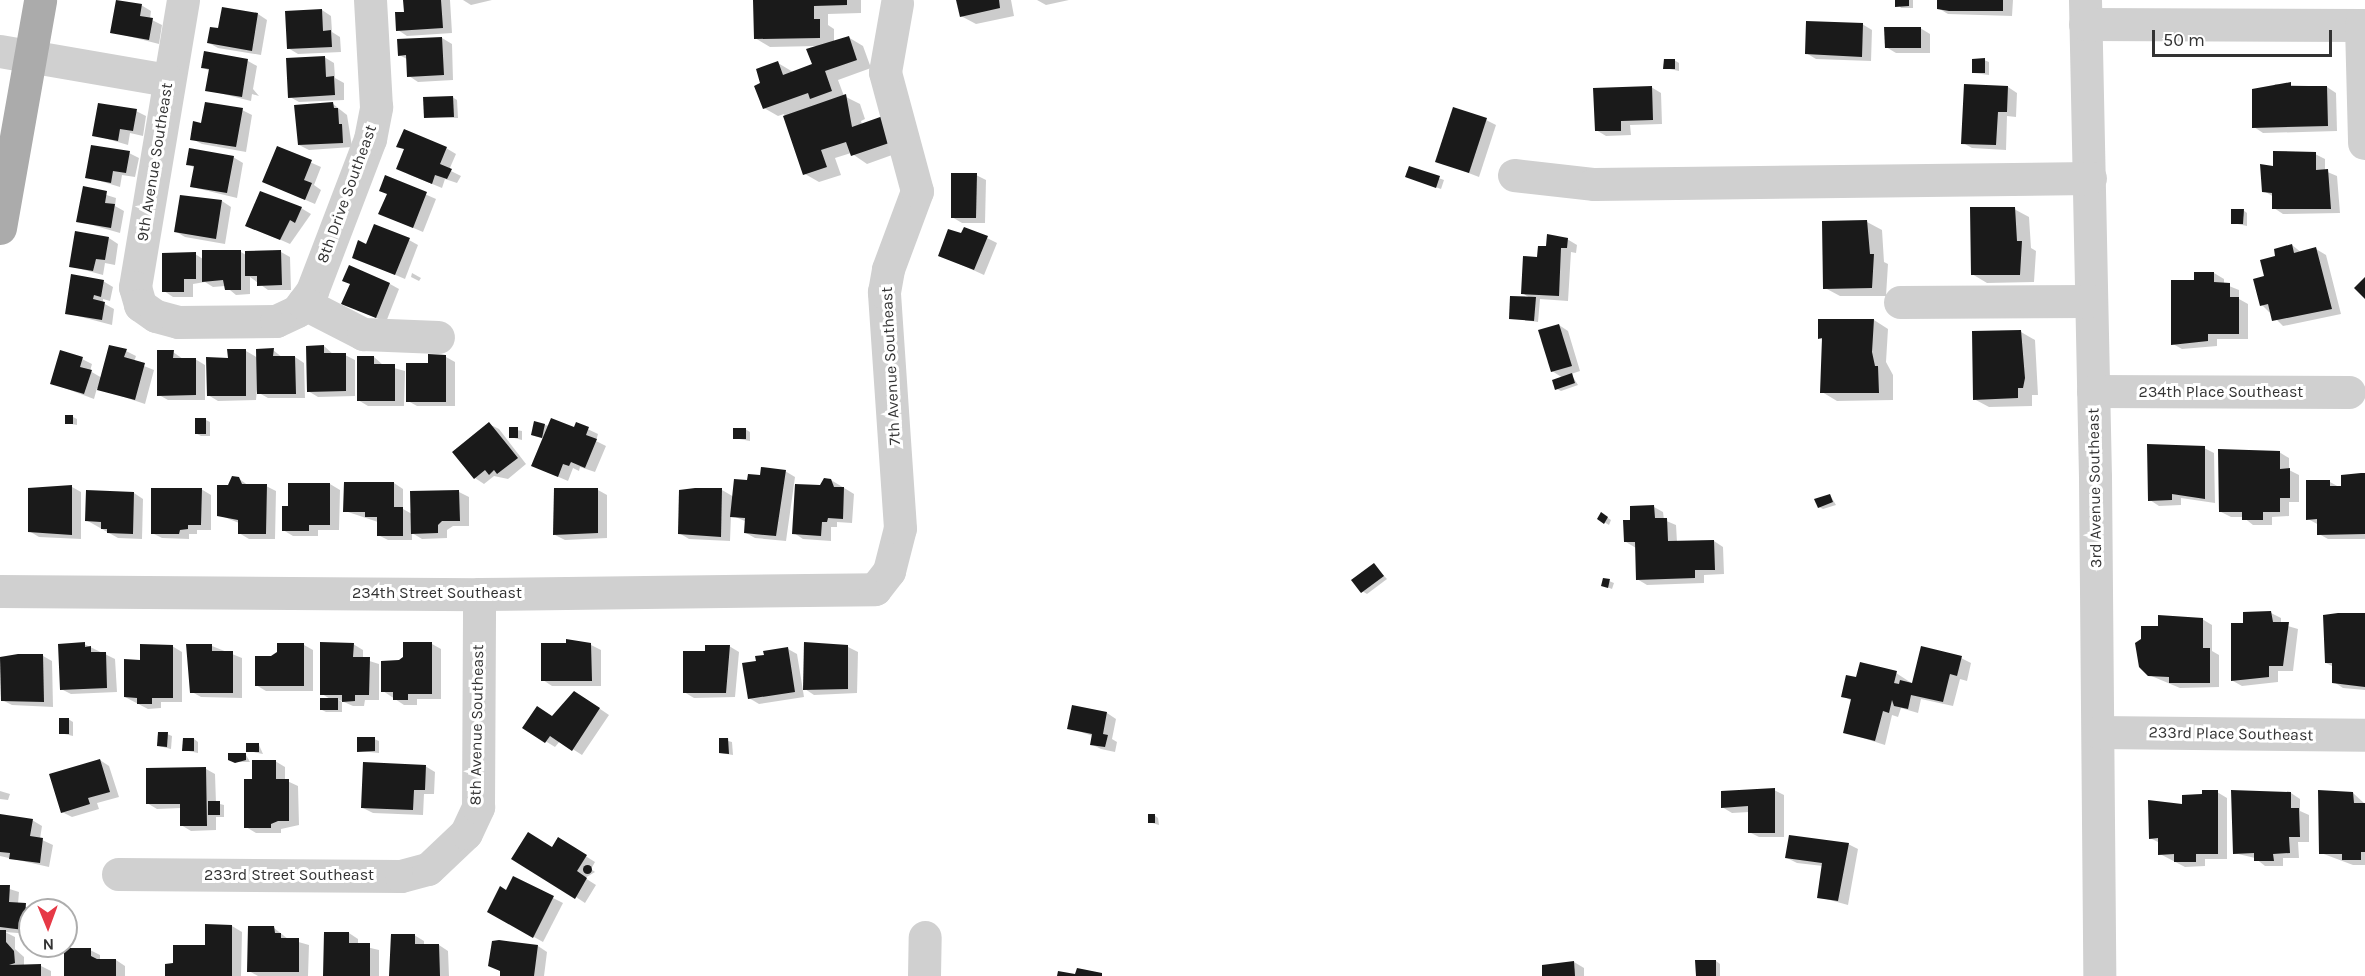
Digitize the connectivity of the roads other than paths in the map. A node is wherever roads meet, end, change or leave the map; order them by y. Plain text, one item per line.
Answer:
1 (40, 0) edge
2 (183, 0) edge
3 (370, 0) edge
4 (897, 3) dead end
5 (2085, 12) edge
6 (2363, 25) edge
7 (15, 53) edge
8 (168, 80) junction
9 (2364, 143) edge
10 (1514, 175) dead end
11 (2090, 178) junction
12 (0, 228) edge
13 (2091, 301) junction
14 (1900, 302) dead end
15 (300, 307) junction
16 (438, 338) dead end
17 (2093, 391) junction
18 (2349, 392) dead end
19 (875, 590) joint
20 (0, 591) edge
21 (479, 594) junction
22 (2098, 732) junction
23 (2365, 735) edge
24 (453, 849) joint
25 (118, 874) dead end
26 (925, 937) dead end
27 (924, 976) edge
28 (2098, 976) edge

1 - 7 main road
2 - 8 street, 9th Avenue Southeast
3 - 15 street, 8th Drive Southeast
4 - 19 street, 7th Avenue Southeast
5 - 6 street
5 - 11 street, 3rd Avenue Southeast
6 - 9 street
7 - 8 street
7 - 12 main road
8 - 15 street, 9th Avenue Southeast
10 - 11 street
11 - 13 street, 3rd Avenue Southeast
13 - 14 street
13 - 17 street, 3rd Avenue Southeast
15 - 16 street
17 - 18 street, 234th Place Southeast
17 - 22 street, 3rd Avenue Southeast
19 - 21 street, 234th Street Southeast
20 - 21 street, 234th Street Southeast
21 - 24 street, 8th Avenue Southeast
22 - 23 street, 233rd Place Southeast
22 - 28 street, 3rd Avenue Southeast
24 - 25 street, 233rd Street Southeast
26 - 27 street

